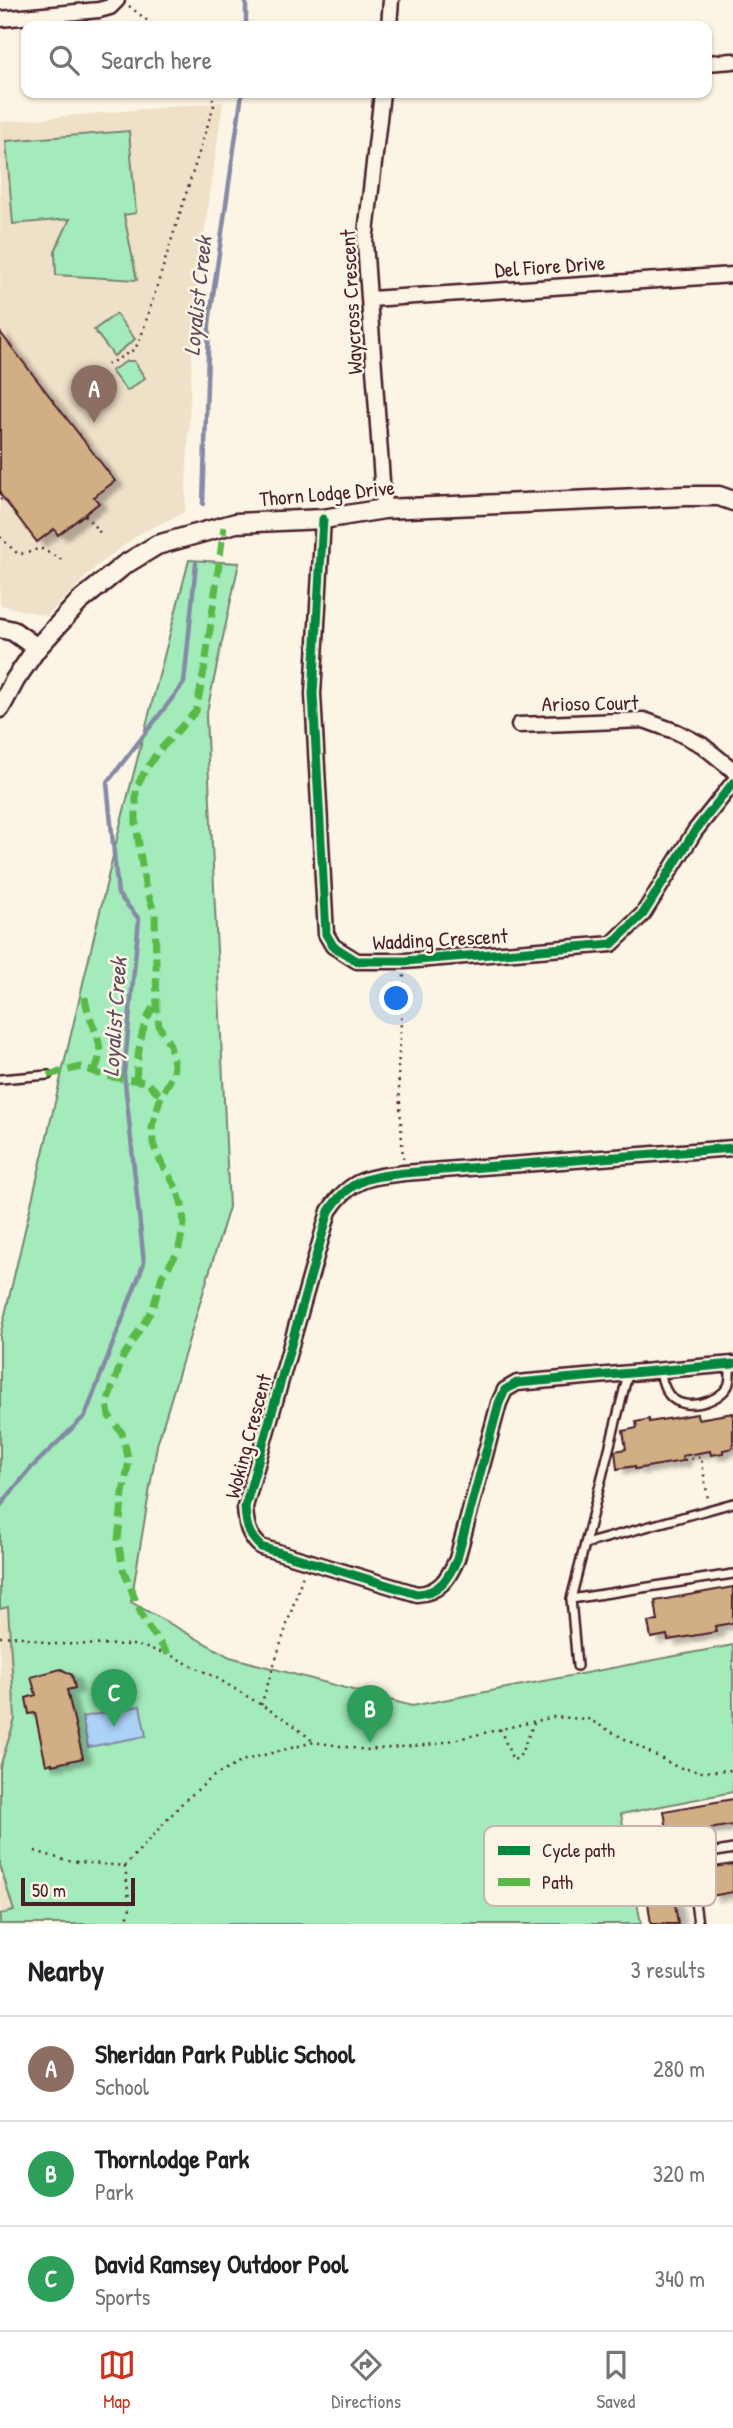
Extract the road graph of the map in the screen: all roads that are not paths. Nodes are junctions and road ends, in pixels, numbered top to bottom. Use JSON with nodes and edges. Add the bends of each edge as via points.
{"nodes":[{"id":1,"x":119,"y":0,"type":"edge"},
{"id":2,"x":391,"y":0,"type":"edge"},
{"id":3,"x":0,"y":19,"type":"edge"},
{"id":4,"x":389,"y":21,"type":"edge"},
{"id":5,"x":733,"y":61,"type":"edge"},
{"id":6,"x":712,"y":63,"type":"edge"},
{"id":7,"x":381,"y":98,"type":"edge"},
{"id":8,"x":733,"y":275,"type":"edge"},
{"id":9,"x":370,"y":299,"type":"junction"},
{"id":10,"x":733,"y":501,"type":"edge"},
{"id":11,"x":384,"y":509,"type":"junction"},
{"id":12,"x":323,"y":519,"type":"junction"},
{"id":13,"x":0,"y":628,"type":"edge"},
{"id":14,"x":37,"y":648,"type":"junction"},
{"id":15,"x":0,"y":708,"type":"edge"},
{"id":16,"x":519,"y":726,"type":"dead end"},
{"id":17,"x":733,"y":770,"type":"edge"},
{"id":18,"x":733,"y":783,"type":"edge"},
{"id":19,"x":48,"y":1075,"type":"dead end"},
{"id":20,"x":0,"y":1079,"type":"edge"},
{"id":21,"x":733,"y":1148,"type":"edge"},
{"id":22,"x":731,"y":1364,"type":"edge"},
{"id":23,"x":659,"y":1371,"type":"junction"},
{"id":24,"x":628,"y":1374,"type":"junction"},
{"id":25,"x":733,"y":1503,"type":"edge"},
{"id":26,"x":585,"y":1544,"type":"junction"},
{"id":27,"x":733,"y":1574,"type":"edge"},
{"id":28,"x":571,"y":1598,"type":"junction"},
{"id":29,"x":577,"y":1666,"type":"dead end"},
{"id":30,"x":696,"y":1906,"type":"edge"},
{"id":31,"x":698,"y":1924,"type":"edge"}],
"edges":[{"from":1,"to":3,"type":"street","via":[[99,10]]},
{"from":2,"to":4,"type":"street"},
{"from":5,"to":6,"type":"street"},
{"from":7,"to":9,"type":"street","name":"Waycross Crescent","via":[[365,242]]},
{"from":8,"to":9,"type":"street","name":"Del Fiore Drive"},
{"from":9,"to":11,"type":"street","name":"Waycross Crescent"},
{"from":10,"to":11,"type":"street","name":"Thorn Lodge Drive","via":[[719,496],[685,496]]},
{"from":11,"to":12,"type":"street","name":"Thorn Lodge Drive"},
{"from":12,"to":14,"type":"street","name":"Thorn Lodge Drive","via":[[236,523],[157,545],[96,586]]},
{"from":12,"to":18,"type":"street","name":"Wadding Crescent","via":[[313,694],[326,934],[333,946],[357,961],[405,961],[612,944],[643,914],[695,831]]},
{"from":13,"to":14,"type":"street","via":[[13,631]]},
{"from":14,"to":15,"type":"street","name":"Thorn Lodge Drive"},
{"from":16,"to":17,"type":"street","name":"Arioso Court","via":[[644,720],[702,745]]},
{"from":19,"to":20,"type":"lane"},
{"from":21,"to":24,"type":"street","name":"Woking Crescent","via":[[370,1176],[354,1184],[329,1211],[245,1507],[251,1538],[261,1547],[417,1594],[429,1593],[448,1579],[457,1559],[505,1390],[517,1382]]},
{"from":22,"to":23,"type":"street","name":"Woking Crescent"},
{"from":22,"to":23,"type":"lane","via":[[724,1391],[709,1401],[689,1405],[669,1396]]},
{"from":23,"to":24,"type":"street","name":"Woking Crescent"},
{"from":24,"to":26,"type":"lane"},
{"from":25,"to":26,"type":"lane"},
{"from":26,"to":28,"type":"lane"},
{"from":27,"to":28,"type":"lane"},
{"from":28,"to":29,"type":"lane"},
{"from":30,"to":31,"type":"lane"}]}
